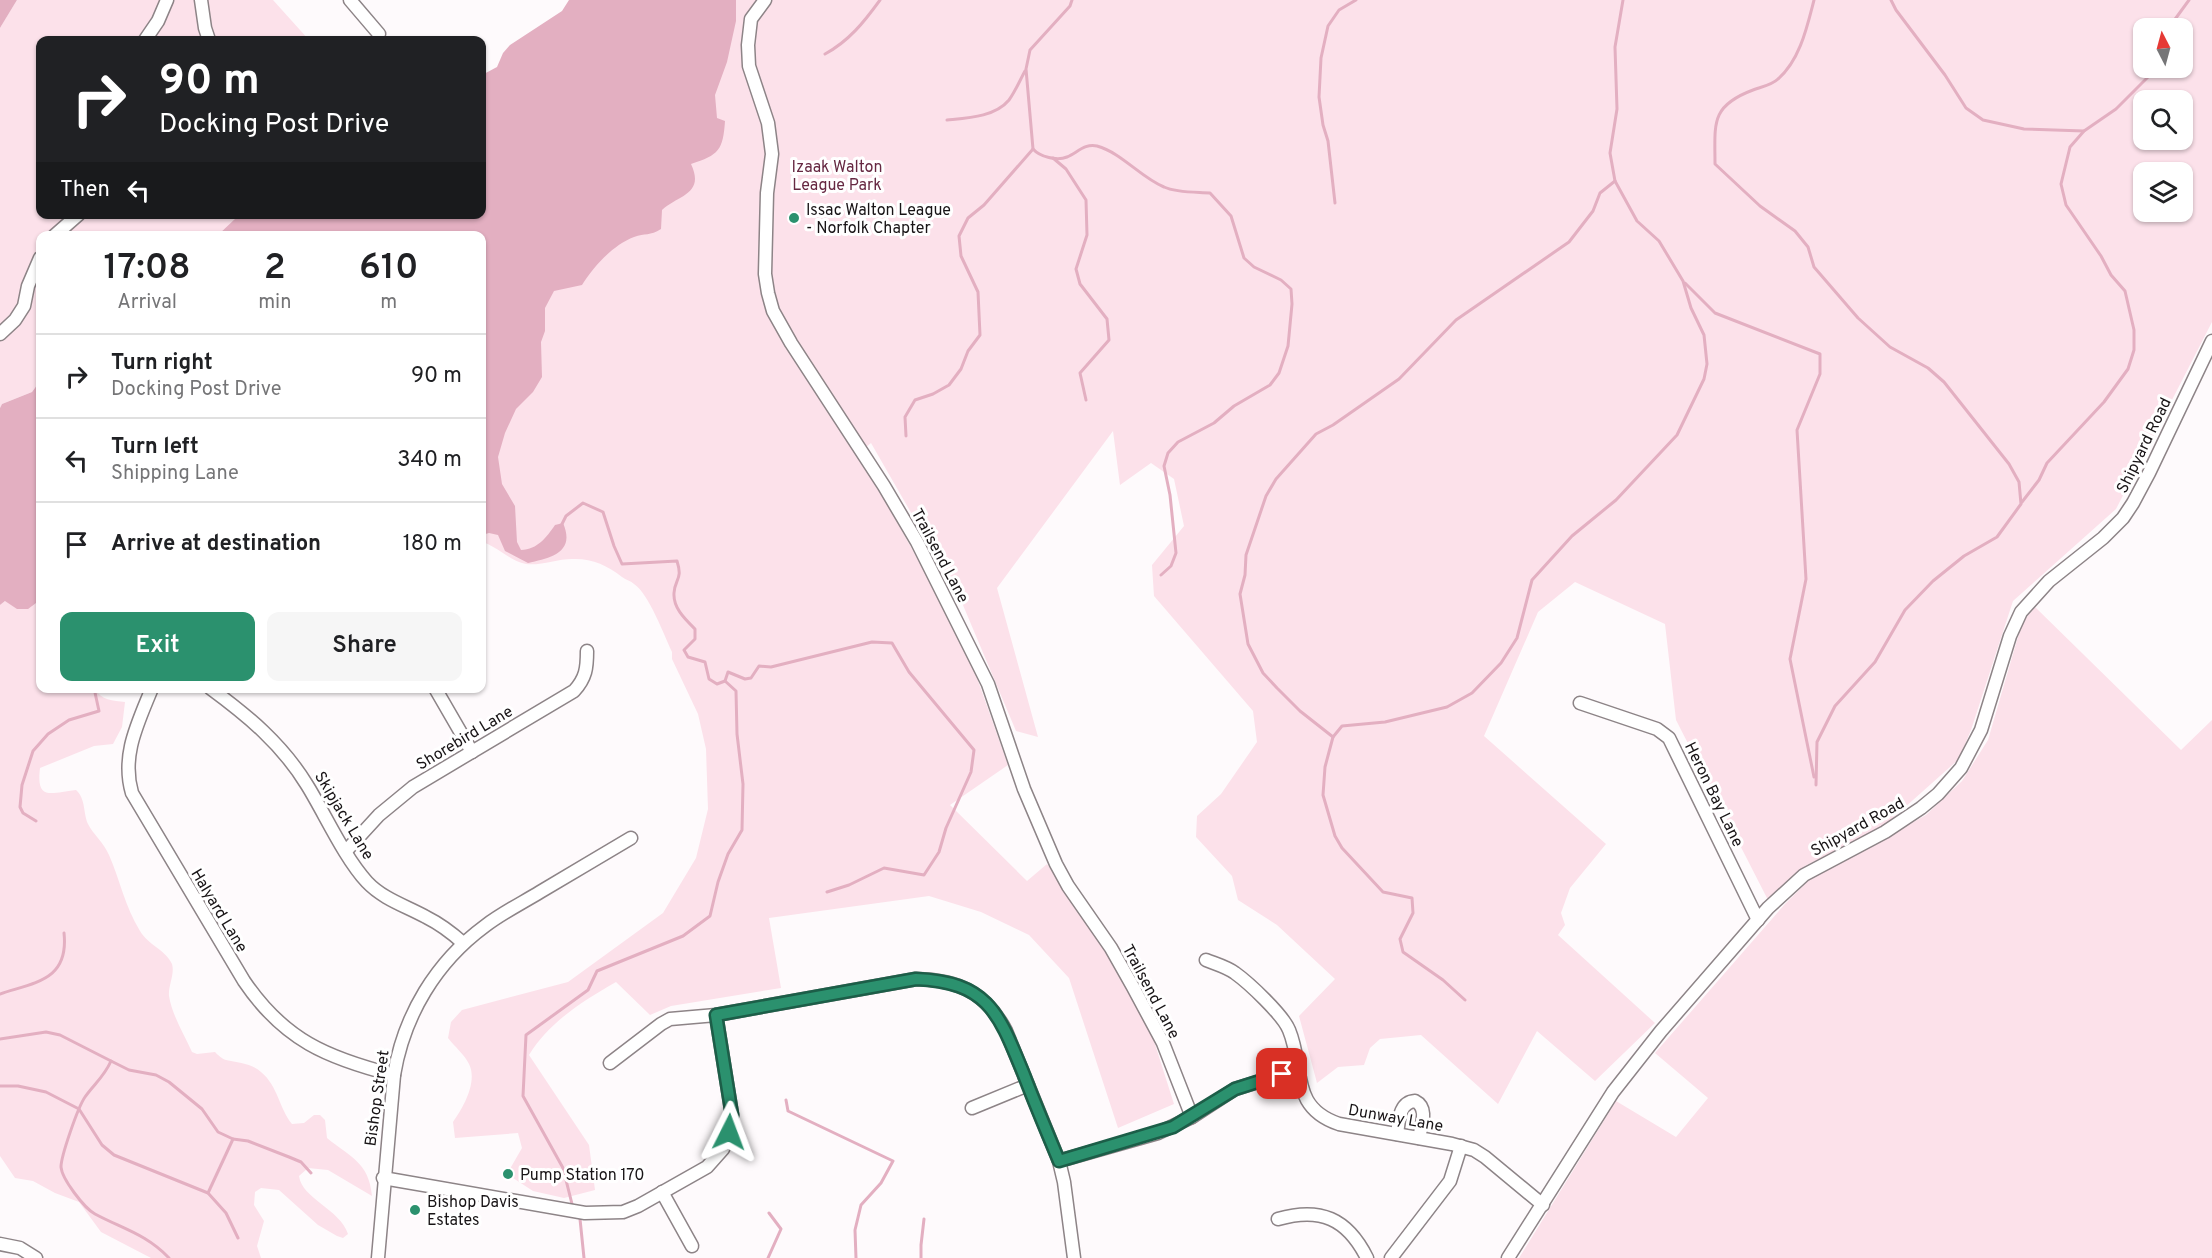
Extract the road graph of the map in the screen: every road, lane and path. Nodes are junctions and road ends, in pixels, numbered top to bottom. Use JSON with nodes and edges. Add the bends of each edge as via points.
{"nodes":[{"id":1,"x":167,"y":0,"type":"edge"},
{"id":2,"x":201,"y":0,"type":"edge"},
{"id":3,"x":350,"y":0,"type":"edge"},
{"id":4,"x":765,"y":0,"type":"edge"},
{"id":5,"x":379,"y":33,"type":"dead end"},
{"id":6,"x":148,"y":36,"type":"edge"},
{"id":7,"x":208,"y":36,"type":"edge"},
{"id":8,"x":73,"y":219,"type":"edge"},
{"id":9,"x":60,"y":231,"type":"edge"},
{"id":10,"x":36,"y":267,"type":"edge"},
{"id":11,"x":0,"y":334,"type":"edge"},
{"id":12,"x":2212,"y":340,"type":"edge"},
{"id":13,"x":587,"y":651,"type":"dead end"},
{"id":14,"x":150,"y":693,"type":"edge"},
{"id":15,"x":217,"y":693,"type":"edge"},
{"id":16,"x":438,"y":693,"type":"edge"},
{"id":17,"x":1580,"y":703,"type":"dead end"},
{"id":18,"x":472,"y":752,"type":"junction"},
{"id":19,"x":631,"y":838,"type":"dead end"},
{"id":20,"x":346,"y":851,"type":"junction"},
{"id":21,"x":1758,"y":920,"type":"junction"},
{"id":22,"x":463,"y":944,"type":"junction"},
{"id":23,"x":1206,"y":960,"type":"dead end"},
{"id":24,"x":716,"y":1015,"type":"junction"},
{"id":25,"x":610,"y":1063,"type":"dead end"},
{"id":26,"x":1297,"y":1070,"type":"junction"},
{"id":27,"x":394,"y":1075,"type":"junction"},
{"id":28,"x":1028,"y":1085,"type":"junction"},
{"id":29,"x":972,"y":1108,"type":"dead end"},
{"id":30,"x":1192,"y":1117,"type":"junction"},
{"id":31,"x":1397,"y":1134,"type":"junction"},
{"id":32,"x":1419,"y":1138,"type":"junction"},
{"id":33,"x":1461,"y":1146,"type":"junction"},
{"id":34,"x":1059,"y":1161,"type":"junction"},
{"id":35,"x":383,"y":1178,"type":"junction"},
{"id":36,"x":662,"y":1192,"type":"junction"},
{"id":37,"x":1543,"y":1205,"type":"junction"},
{"id":38,"x":1278,"y":1219,"type":"dead end"},
{"id":39,"x":0,"y":1244,"type":"edge"},
{"id":40,"x":692,"y":1246,"type":"dead end"},
{"id":41,"x":36,"y":1258,"type":"edge"},
{"id":42,"x":378,"y":1258,"type":"edge"},
{"id":43,"x":1074,"y":1258,"type":"edge"},
{"id":44,"x":1367,"y":1258,"type":"edge"},
{"id":45,"x":1391,"y":1258,"type":"edge"},
{"id":46,"x":1508,"y":1258,"type":"edge"}],
"edges":[{"from":1,"to":6,"type":"street"},
{"from":2,"to":7,"type":"street"},
{"from":3,"to":5,"type":"street"},
{"from":4,"to":30,"type":"street","name":"Trailsend Lane","via":[[751,19],[748,45],[749,66],[768,123],[772,154],[765,274],[773,310],[917,542],[988,684],[1010,751],[1056,864],[1133,987],[1163,1044]]},
{"from":8,"to":9,"type":"street"},
{"from":10,"to":11,"type":"street","via":[[24,306]]},
{"from":12,"to":21,"type":"street","name":"Shipyard Road","via":[[2149,473],[2123,518],[2049,581],[2020,612],[1981,730],[1961,768],[1938,794],[1902,822],[1804,875]]},
{"from":13,"to":18,"type":"street","name":"Shorebird Lane","via":[[586,672],[574,691]]},
{"from":14,"to":27,"type":"street","name":"Halyard Lane","via":[[128,754],[132,793],[244,981],[277,1021],[309,1045],[336,1059]]},
{"from":15,"to":20,"type":"street","name":"Skipjack Lane","via":[[251,719],[283,751]]},
{"from":16,"to":18,"type":"street"},
{"from":17,"to":21,"type":"street","name":"Heron Bay Lane","via":[[1666,734]]},
{"from":18,"to":20,"type":"street","name":"Shorebird Lane","via":[[402,795]]},
{"from":19,"to":22,"type":"street","name":"Bishop Street","via":[[502,915]]},
{"from":20,"to":22,"type":"street","name":"Skipjack Lane","via":[[363,878],[380,893],[438,923]]},
{"from":21,"to":37,"type":"street","name":"Shipyard Road","via":[[1638,1059],[1598,1114]]},
{"from":22,"to":27,"type":"street","name":"Bishop Street","via":[[416,1006],[399,1047]]},
{"from":23,"to":26,"type":"street","name":"Dunway Lane","via":[[1234,972],[1284,1021]]},
{"from":24,"to":25,"type":"street","via":[[670,1019]]},
{"from":24,"to":28,"type":"street","via":[[916,979],[941,980],[974,993],[1000,1018]]},
{"from":24,"to":36,"type":"street","via":[[732,1115],[729,1132],[723,1149],[707,1167]]},
{"from":26,"to":30,"type":"street","via":[[1235,1089]]},
{"from":26,"to":31,"type":"street","name":"Dunway Lane","via":[[1308,1102],[1328,1120]]},
{"from":27,"to":35,"type":"street","name":"Bishop Street"},
{"from":28,"to":29,"type":"street"},
{"from":28,"to":34,"type":"street"},
{"from":30,"to":34,"type":"street","via":[[1158,1133]]},
{"from":31,"to":32,"type":"street","name":"Dunway Lane"},
{"from":31,"to":32,"type":"street","via":[[1403,1107],[1415,1101],[1423,1111]]},
{"from":32,"to":33,"type":"street","name":"Dunway Lane"},
{"from":33,"to":37,"type":"street","name":"Dunway Lane","via":[[1485,1157]]},
{"from":33,"to":45,"type":"street","via":[[1450,1181]]},
{"from":34,"to":43,"type":"street"},
{"from":35,"to":36,"type":"street","via":[[585,1213],[623,1212]]},
{"from":35,"to":42,"type":"street","name":"Bishop Street"},
{"from":36,"to":40,"type":"street"},
{"from":37,"to":46,"type":"street","name":"Shipyard Road"},
{"from":38,"to":44,"type":"street","via":[[1305,1213],[1329,1218],[1352,1234]]},
{"from":39,"to":41,"type":"street","via":[[20,1248]]}]}
